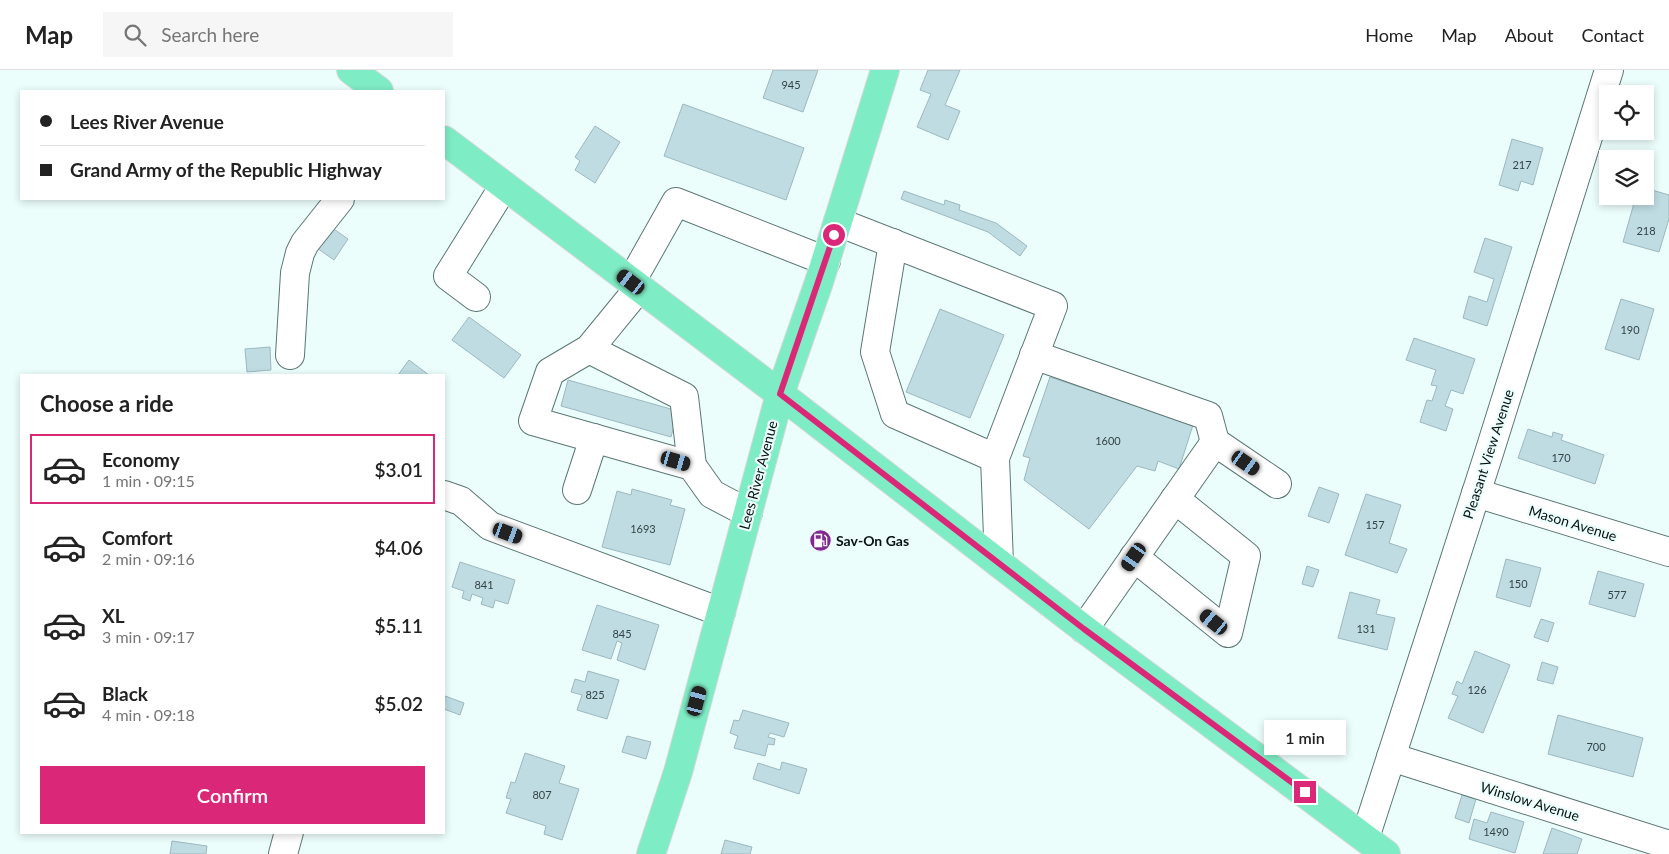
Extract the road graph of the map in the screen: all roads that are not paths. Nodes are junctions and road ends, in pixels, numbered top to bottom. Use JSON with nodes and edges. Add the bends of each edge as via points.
{"nodes":[{"id":1,"x":351,"y":70,"type":"edge"},
{"id":2,"x":885,"y":70,"type":"edge"},
{"id":3,"x":1609,"y":70,"type":"edge"},
{"id":4,"x":378,"y":90,"type":"edge"},
{"id":5,"x":445,"y":141,"type":"edge"},
{"id":6,"x":504,"y":186,"type":"junction"},
{"id":7,"x":339,"y":200,"type":"edge"},
{"id":8,"x":838,"y":222,"type":"junction"},
{"id":9,"x":893,"y":243,"type":"junction"},
{"id":10,"x":826,"y":261,"type":"junction"},
{"id":11,"x":635,"y":285,"type":"junction"},
{"id":12,"x":476,"y":297,"type":"dead end"},
{"id":13,"x":589,"y":349,"type":"junction"},
{"id":14,"x":290,"y":355,"type":"dead end"},
{"id":15,"x":1034,"y":355,"type":"junction"},
{"id":16,"x":780,"y":394,"type":"junction"},
{"id":17,"x":594,"y":438,"type":"junction"},
{"id":18,"x":1215,"y":442,"type":"junction"},
{"id":19,"x":996,"y":458,"type":"junction"},
{"id":20,"x":692,"y":466,"type":"junction"},
{"id":21,"x":1277,"y":484,"type":"dead end"},
{"id":22,"x":577,"y":490,"type":"dead end"},
{"id":23,"x":1476,"y":493,"type":"junction"},
{"id":24,"x":445,"y":495,"type":"edge"},
{"id":25,"x":1175,"y":499,"type":"junction"},
{"id":26,"x":748,"y":514,"type":"junction"},
{"id":27,"x":1669,"y":552,"type":"edge"},
{"id":28,"x":1134,"y":557,"type":"junction"},
{"id":29,"x":999,"y":563,"type":"junction"},
{"id":30,"x":721,"y":612,"type":"junction"},
{"id":31,"x":1084,"y":629,"type":"junction"},
{"id":32,"x":1390,"y":757,"type":"junction"},
{"id":33,"x":289,"y":834,"type":"edge"},
{"id":34,"x":1365,"y":838,"type":"junction"},
{"id":35,"x":1669,"y":845,"type":"edge"},
{"id":36,"x":283,"y":854,"type":"edge"},
{"id":37,"x":651,"y":854,"type":"edge"},
{"id":38,"x":1386,"y":854,"type":"edge"}],
"edges":[{"from":1,"to":4,"type":"main road"},
{"from":2,"to":8,"type":"main road","name":"Lees River Avenue"},
{"from":3,"to":23,"type":"street","name":"Pleasant View Avenue"},
{"from":5,"to":6,"type":"main road"},
{"from":6,"to":11,"type":"main road"},
{"from":6,"to":12,"type":"street","via":[[448,276]]},
{"from":7,"to":14,"type":"street","via":[[300,253],[295,273]]},
{"from":8,"to":9,"type":"street"},
{"from":8,"to":10,"type":"main road","name":"Lees River Avenue"},
{"from":9,"to":15,"type":"street","via":[[1053,306]]},
{"from":9,"to":19,"type":"street","via":[[875,352],[895,414]]},
{"from":10,"to":11,"type":"street","via":[[676,202]]},
{"from":10,"to":16,"type":"main road","name":"Lees River Avenue"},
{"from":11,"to":13,"type":"street"},
{"from":11,"to":16,"type":"main road"},
{"from":13,"to":17,"type":"street","via":[[550,372],[533,421]]},
{"from":13,"to":20,"type":"street","via":[[684,397]]},
{"from":15,"to":18,"type":"street","via":[[1208,416]]},
{"from":15,"to":19,"type":"street"},
{"from":16,"to":26,"type":"main road","name":"Lees River Avenue"},
{"from":16,"to":29,"type":"main road"},
{"from":17,"to":20,"type":"street"},
{"from":17,"to":22,"type":"street"},
{"from":18,"to":21,"type":"street"},
{"from":18,"to":25,"type":"street"},
{"from":19,"to":29,"type":"street"},
{"from":20,"to":26,"type":"street","via":[[712,494]]},
{"from":23,"to":27,"type":"street","name":"Mason Avenue"},
{"from":23,"to":32,"type":"street","name":"Pleasant View Avenue"},
{"from":24,"to":30,"type":"street","via":[[461,501],[490,526]]},
{"from":25,"to":28,"type":"street"},
{"from":25,"to":28,"type":"street","via":[[1246,556],[1228,633]]},
{"from":26,"to":30,"type":"main road","name":"Lees River Avenue"},
{"from":28,"to":31,"type":"street"},
{"from":29,"to":31,"type":"main road"},
{"from":30,"to":37,"type":"main road","name":"Lees River Avenue","via":[[678,772]]},
{"from":31,"to":34,"type":"main road"},
{"from":32,"to":34,"type":"street","name":"Pleasant View Avenue"},
{"from":32,"to":35,"type":"street","name":"Winslow Avenue"},
{"from":33,"to":36,"type":"street"},
{"from":34,"to":38,"type":"main road"}]}
